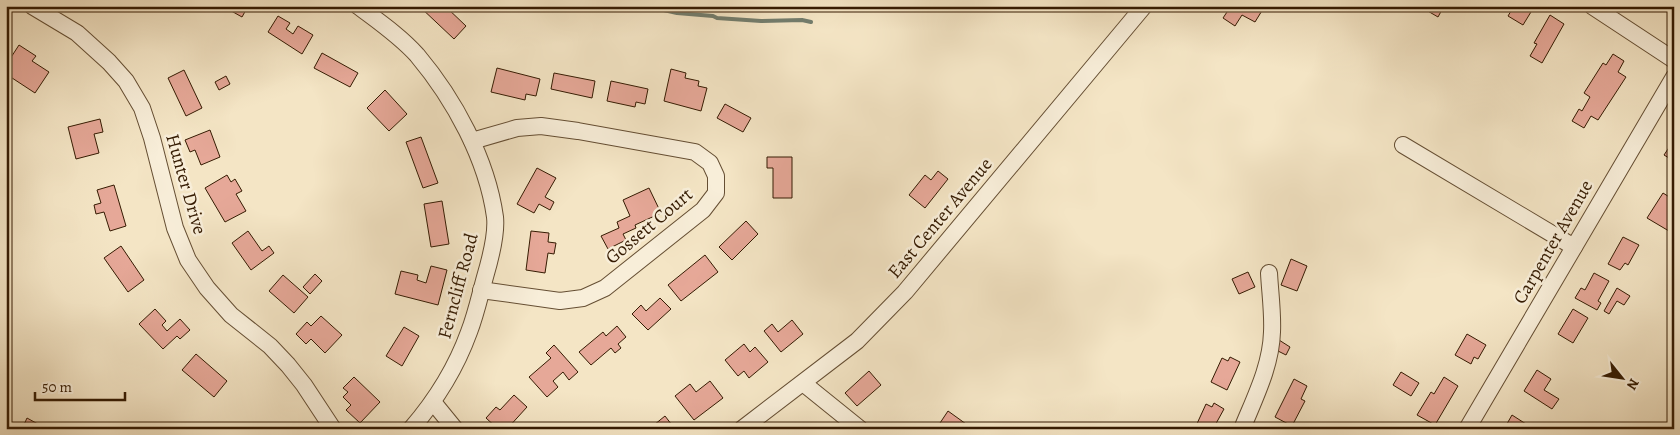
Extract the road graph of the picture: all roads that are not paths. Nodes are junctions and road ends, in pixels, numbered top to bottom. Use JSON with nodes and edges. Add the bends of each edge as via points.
{"nodes":[{"id":1,"x":32,"y":6,"type":"edge"},
{"id":2,"x":358,"y":6,"type":"edge"},
{"id":3,"x":1144,"y":6,"type":"edge"},
{"id":4,"x":1592,"y":6,"type":"edge"},
{"id":5,"x":1674,"y":60,"type":"edge"},
{"id":6,"x":1674,"y":77,"type":"edge"},
{"id":7,"x":472,"y":141,"type":"junction"},
{"id":8,"x":1404,"y":146,"type":"dead end"},
{"id":9,"x":1574,"y":246,"type":"junction"},
{"id":10,"x":1269,"y":273,"type":"dead end"},
{"id":11,"x":481,"y":290,"type":"junction"},
{"id":12,"x":803,"y":383,"type":"junction"},
{"id":13,"x":433,"y":402,"type":"junction"},
{"id":14,"x":333,"y":429,"type":"edge"},
{"id":15,"x":411,"y":429,"type":"edge"},
{"id":16,"x":455,"y":429,"type":"edge"},
{"id":17,"x":742,"y":429,"type":"edge"},
{"id":18,"x":860,"y":429,"type":"edge"},
{"id":19,"x":1242,"y":429,"type":"edge"},
{"id":20,"x":1467,"y":429,"type":"edge"}],
"edges":[{"from":1,"to":14,"type":"street","name":"Hunter Drive","via":[[77,33],[126,80],[142,108],[175,228],[188,260],[207,288],[231,314],[288,365]]},
{"from":2,"to":7,"type":"street","name":"Ferncliff Road","via":[[415,54],[440,84]]},
{"from":3,"to":12,"type":"street","name":"East Center Avenue","via":[[905,292],[857,341]]},
{"from":4,"to":5,"type":"street"},
{"from":6,"to":9,"type":"street","name":"Carpenter Avenue"},
{"from":7,"to":11,"type":"street","name":"Ferncliff Road","via":[[486,176],[495,219],[492,254]]},
{"from":7,"to":11,"type":"street","name":"Gossett Court","via":[[517,128],[541,126],[578,131],[696,152],[710,163],[716,176],[716,193],[703,210],[605,288],[583,298],[560,301]]},
{"from":8,"to":9,"type":"street"},
{"from":9,"to":20,"type":"street","name":"Carpenter Avenue"},
{"from":10,"to":19,"type":"street","via":[[1270,354]]},
{"from":11,"to":13,"type":"street","name":"Ferncliff Road","via":[[470,331],[452,373]]},
{"from":12,"to":17,"type":"street","name":"East Center Avenue"},
{"from":12,"to":18,"type":"street"},
{"from":13,"to":15,"type":"street","name":"Ferncliff Road"},
{"from":13,"to":16,"type":"street"}]}
